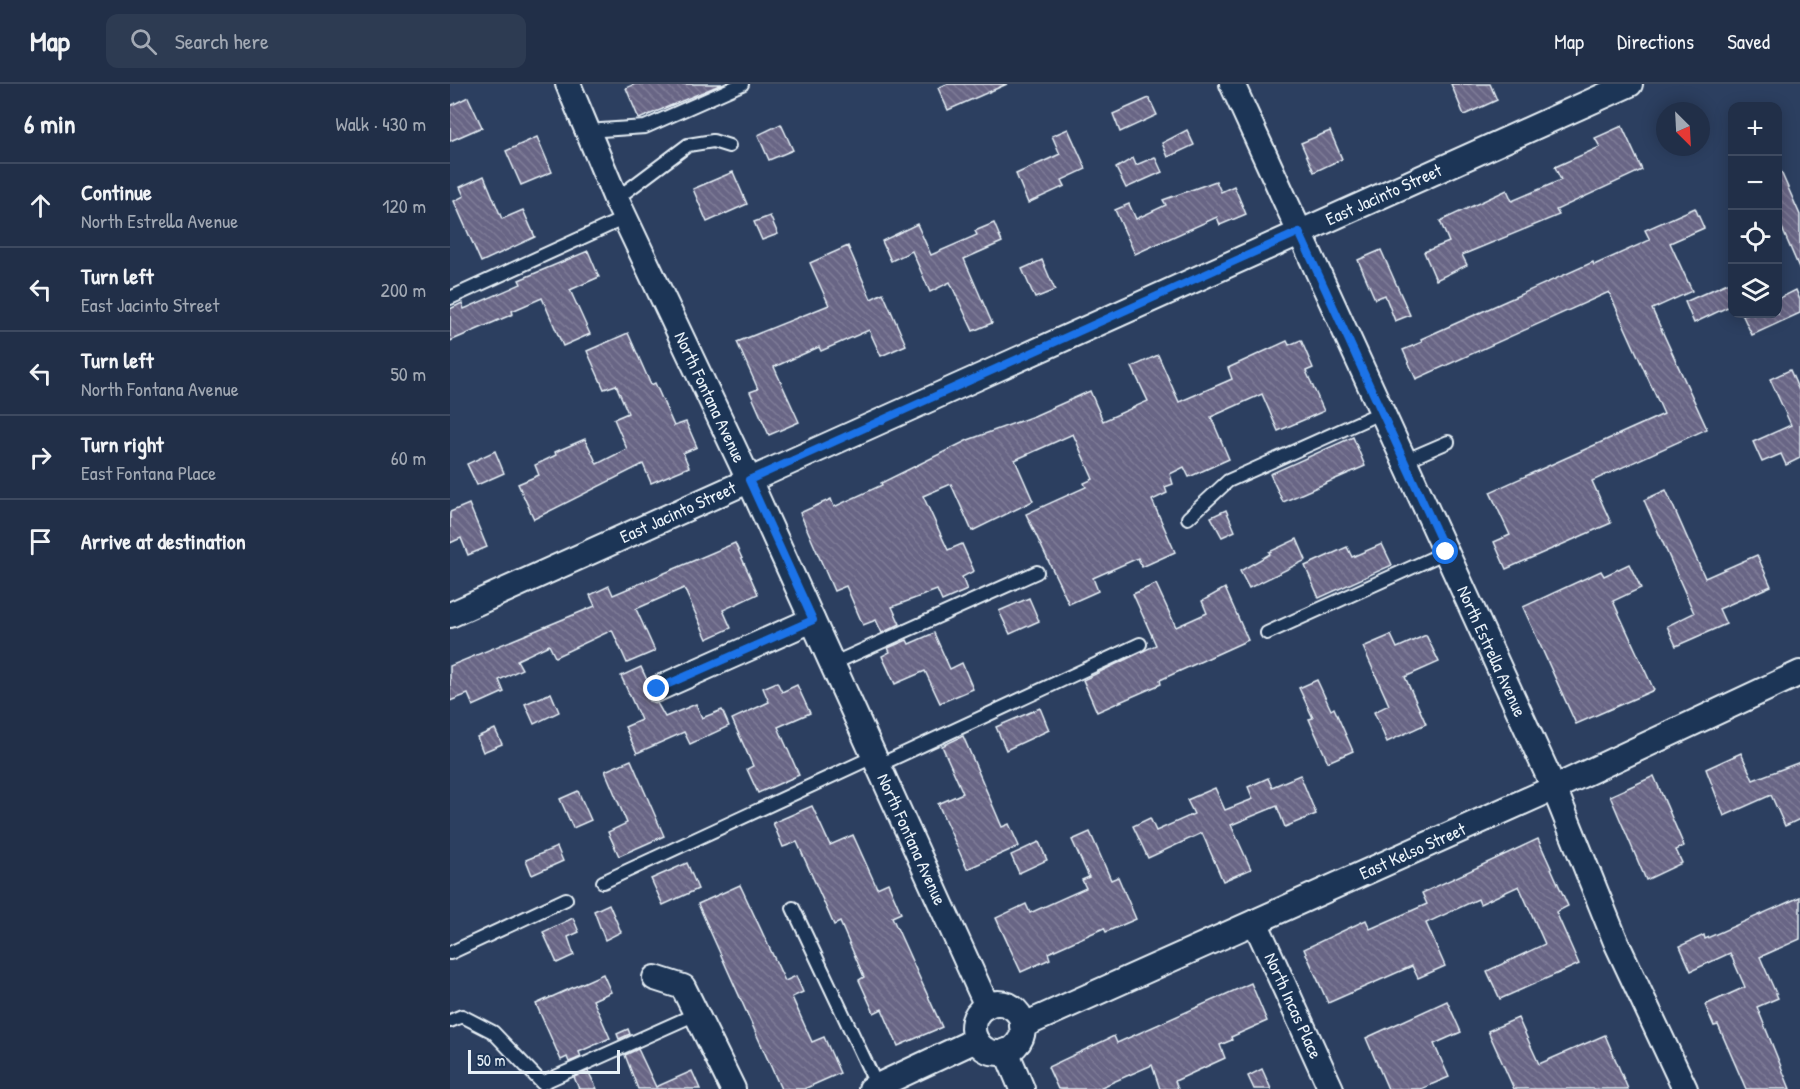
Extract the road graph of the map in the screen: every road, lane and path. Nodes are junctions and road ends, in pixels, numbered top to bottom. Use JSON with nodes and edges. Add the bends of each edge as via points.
{"nodes":[{"id":1,"x":567,"y":84,"type":"edge"},
{"id":2,"x":742,"y":84,"type":"edge"},
{"id":3,"x":1232,"y":84,"type":"edge"},
{"id":4,"x":1630,"y":84,"type":"edge"},
{"id":5,"x":590,"y":134,"type":"junction"},
{"id":6,"x":729,"y":146,"type":"dead end"},
{"id":7,"x":621,"y":209,"type":"junction"},
{"id":8,"x":1299,"y":232,"type":"junction"},
{"id":9,"x":450,"y":298,"type":"edge"},
{"id":10,"x":1382,"y":412,"type":"junction"},
{"id":11,"x":1448,"y":441,"type":"dead end"},
{"id":12,"x":1404,"y":460,"type":"junction"},
{"id":13,"x":749,"y":480,"type":"junction"},
{"id":14,"x":1188,"y":518,"type":"dead end"},
{"id":15,"x":1446,"y":552,"type":"junction"},
{"id":16,"x":1037,"y":572,"type":"dead end"},
{"id":17,"x":450,"y":615,"type":"edge"},
{"id":18,"x":813,"y":620,"type":"junction"},
{"id":19,"x":1267,"y":633,"type":"dead end"},
{"id":20,"x":1140,"y":644,"type":"dead end"},
{"id":21,"x":832,"y":664,"type":"junction"},
{"id":22,"x":1800,"y":674,"type":"edge"},
{"id":23,"x":657,"y":689,"type":"dead end"},
{"id":24,"x":875,"y":761,"type":"junction"},
{"id":25,"x":1554,"y":788,"type":"junction"},
{"id":26,"x":603,"y":882,"type":"dead end"},
{"id":27,"x":566,"y":899,"type":"dead end"},
{"id":28,"x":794,"y":908,"type":"dead end"},
{"id":29,"x":1255,"y":922,"type":"junction"},
{"id":30,"x":450,"y":953,"type":"edge"},
{"id":31,"x":655,"y":978,"type":"dead end"},
{"id":32,"x":987,"y":1006,"type":"junction"},
{"id":33,"x":696,"y":1014,"type":"junction"},
{"id":34,"x":450,"y":1021,"type":"edge"},
{"id":35,"x":1022,"y":1026,"type":"junction"},
{"id":36,"x":976,"y":1040,"type":"junction"},
{"id":37,"x":1006,"y":1051,"type":"junction"},
{"id":38,"x":874,"y":1088,"type":"edge"},
{"id":39,"x":733,"y":1089,"type":"edge"},
{"id":40,"x":1022,"y":1089,"type":"edge"},
{"id":41,"x":1331,"y":1089,"type":"edge"},
{"id":42,"x":1685,"y":1089,"type":"edge"}],
"edges":[{"from":1,"to":5,"type":"street","name":"North Fontana Avenue"},
{"from":2,"to":5,"type":"lane","via":[[645,127]]},
{"from":3,"to":8,"type":"street","name":"North Estrella Avenue"},
{"from":4,"to":8,"type":"street","name":"East Jacinto Street"},
{"from":5,"to":7,"type":"street","name":"North Fontana Avenue"},
{"from":6,"to":7,"type":"lane","via":[[713,141],[688,145]]},
{"from":7,"to":9,"type":"lane"},
{"from":7,"to":13,"type":"street","name":"North Fontana Avenue"},
{"from":8,"to":10,"type":"street","name":"North Estrella Avenue"},
{"from":8,"to":13,"type":"street","name":"East Jacinto Street"},
{"from":10,"to":12,"type":"street","name":"North Estrella Avenue"},
{"from":10,"to":14,"type":"lane","via":[[1228,482]]},
{"from":11,"to":12,"type":"lane"},
{"from":12,"to":15,"type":"street","name":"North Estrella Avenue"},
{"from":13,"to":17,"type":"street","name":"East Jacinto Street"},
{"from":13,"to":18,"type":"street","name":"North Fontana Avenue"},
{"from":15,"to":19,"type":"lane"},
{"from":15,"to":25,"type":"street","name":"North Estrella Avenue"},
{"from":16,"to":21,"type":"lane"},
{"from":18,"to":21,"type":"street","name":"North Fontana Avenue"},
{"from":18,"to":23,"type":"street"},
{"from":20,"to":24,"type":"lane"},
{"from":21,"to":24,"type":"street","name":"North Fontana Avenue"},
{"from":22,"to":25,"type":"street","name":"East Kelso Street"},
{"from":24,"to":26,"type":"lane"},
{"from":24,"to":32,"type":"street","name":"North Fontana Avenue"},
{"from":25,"to":29,"type":"street","name":"East Kelso Street"},
{"from":25,"to":42,"type":"street","name":"North Estrella Avenue","via":[[1616,942]]},
{"from":27,"to":30,"type":"lane"},
{"from":28,"to":38,"type":"lane"},
{"from":29,"to":35,"type":"street","name":"East Kelso Street"},
{"from":29,"to":41,"type":"street","name":"North Incas Place"},
{"from":31,"to":33,"type":"street","via":[[683,987]]},
{"from":32,"to":35,"type":"street","via":[[1009,1005]]},
{"from":32,"to":36,"type":"street","via":[[974,1020]]},
{"from":33,"to":34,"type":"lane","via":[[542,1083],[493,1032],[462,1016]]},
{"from":33,"to":39,"type":"street"},
{"from":35,"to":37,"type":"street","via":[[1018,1041]]},
{"from":36,"to":37,"type":"street","via":[[991,1052]]},
{"from":36,"to":38,"type":"street"},
{"from":37,"to":40,"type":"street"}]}
